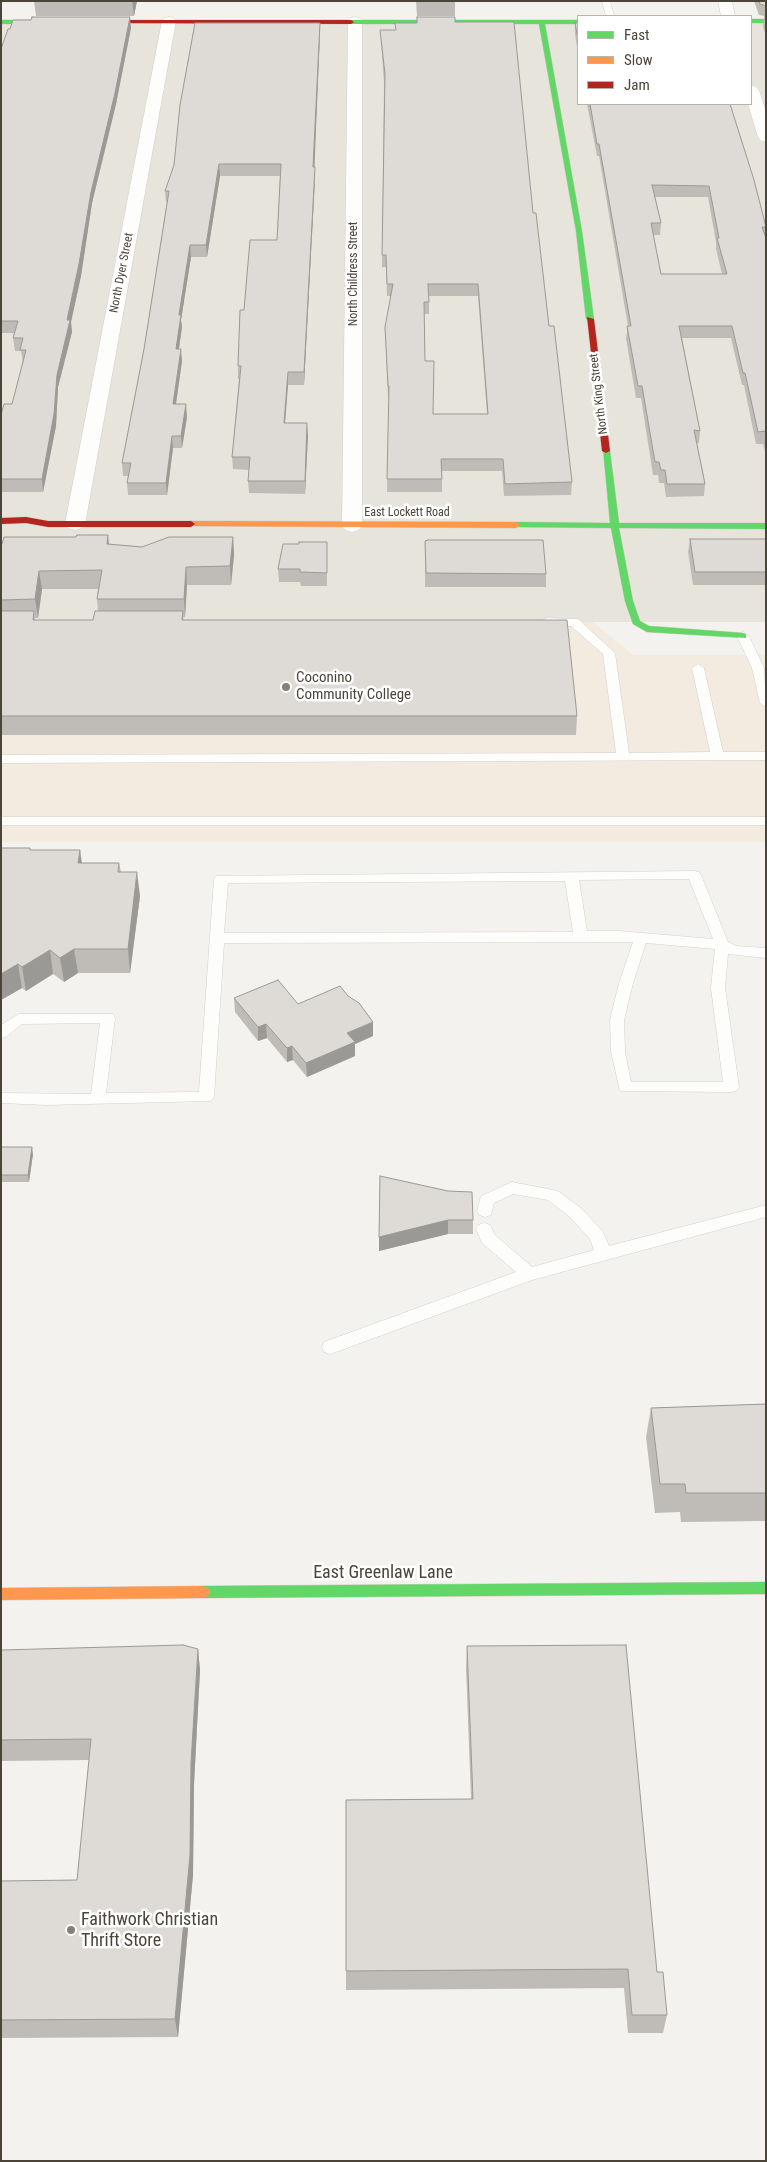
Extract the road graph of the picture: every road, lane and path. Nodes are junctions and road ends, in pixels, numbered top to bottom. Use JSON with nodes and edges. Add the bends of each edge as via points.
{"nodes":[{"id":1,"x":606,"y":1,"type":"edge"},
{"id":2,"x":725,"y":1,"type":"edge"},
{"id":3,"x":610,"y":15,"type":"edge"},
{"id":4,"x":728,"y":15,"type":"edge"},
{"id":5,"x":355,"y":21,"type":"junction"},
{"id":6,"x":752,"y":21,"type":"edge"},
{"id":7,"x":766,"y":21,"type":"edge"},
{"id":8,"x":1,"y":22,"type":"edge"},
{"id":9,"x":60,"y":22,"type":"edge"},
{"id":10,"x":80,"y":22,"type":"edge"},
{"id":11,"x":169,"y":22,"type":"junction"},
{"id":12,"x":542,"y":22,"type":"junction"},
{"id":13,"x":577,"y":22,"type":"edge"},
{"id":14,"x":752,"y":93,"type":"edge"},
{"id":15,"x":766,"y":137,"type":"edge"},
{"id":16,"x":1,"y":521,"type":"edge"},
{"id":17,"x":48,"y":524,"type":"junction"},
{"id":18,"x":75,"y":524,"type":"junction"},
{"id":19,"x":352,"y":526,"type":"junction"},
{"id":20,"x":766,"y":526,"type":"edge"},
{"id":21,"x":615,"y":527,"type":"junction"},
{"id":22,"x":28,"y":532,"type":"dead end"},
{"id":23,"x":535,"y":622,"type":"edge"},
{"id":24,"x":743,"y":636,"type":"joint"},
{"id":25,"x":698,"y":668,"type":"dead end"},
{"id":26,"x":766,"y":704,"type":"edge"},
{"id":27,"x":717,"y":756,"type":"junction"},
{"id":28,"x":766,"y":756,"type":"edge"},
{"id":29,"x":623,"y":757,"type":"junction"},
{"id":30,"x":1,"y":759,"type":"edge"},
{"id":31,"x":1,"y":821,"type":"edge"},
{"id":32,"x":766,"y":821,"type":"edge"},
{"id":33,"x":571,"y":876,"type":"junction"},
{"id":34,"x":580,"y":935,"type":"junction"},
{"id":35,"x":217,"y":938,"type":"junction"},
{"id":36,"x":641,"y":938,"type":"junction"},
{"id":37,"x":722,"y":945,"type":"junction"},
{"id":38,"x":766,"y":953,"type":"edge"},
{"id":39,"x":1,"y":1033,"type":"edge"},
{"id":40,"x":1,"y":1098,"type":"edge"},
{"id":41,"x":98,"y":1099,"type":"junction"},
{"id":42,"x":485,"y":1211,"type":"dead end"},
{"id":43,"x":766,"y":1211,"type":"edge"},
{"id":44,"x":484,"y":1229,"type":"dead end"},
{"id":45,"x":604,"y":1254,"type":"junction"},
{"id":46,"x":529,"y":1274,"type":"junction"},
{"id":47,"x":330,"y":1347,"type":"dead end"},
{"id":48,"x":766,"y":1588,"type":"edge"},
{"id":49,"x":1,"y":1594,"type":"edge"}],
"edges":[{"from":1,"to":3,"type":"lane"},
{"from":2,"to":4,"type":"street"},
{"from":5,"to":11,"type":"street"},
{"from":5,"to":12,"type":"street"},
{"from":5,"to":19,"type":"street","name":"North Childress Street"},
{"from":6,"to":7,"type":"street"},
{"from":8,"to":9,"type":"street"},
{"from":10,"to":11,"type":"street"},
{"from":11,"to":18,"type":"street","name":"North Dyer Street"},
{"from":12,"to":13,"type":"street"},
{"from":12,"to":21,"type":"street","name":"North King Street","via":[[580,231]]},
{"from":14,"to":15,"type":"street"},
{"from":16,"to":17,"type":"street","name":"East Lockett Road","via":[[26,520]]},
{"from":17,"to":18,"type":"street","name":"East Lockett Road"},
{"from":17,"to":22,"type":"street","name":"East Lockett Road"},
{"from":18,"to":19,"type":"street","name":"East Lockett Road"},
{"from":19,"to":21,"type":"street","name":"East Lockett Road"},
{"from":20,"to":21,"type":"street","name":"East Lockett Road"},
{"from":21,"to":24,"type":"street","name":"North King Street","via":[[636,622],[647,629]]},
{"from":23,"to":29,"type":"lane","via":[[574,622],[609,653]]},
{"from":24,"to":26,"type":"lane","name":"North King Street","via":[[758,668]]},
{"from":25,"to":27,"type":"lane"},
{"from":27,"to":28,"type":"lane"},
{"from":27,"to":29,"type":"lane"},
{"from":29,"to":30,"type":"lane"},
{"from":31,"to":32,"type":"lane"},
{"from":33,"to":34,"type":"lane"},
{"from":33,"to":35,"type":"lane","via":[[221,879]]},
{"from":33,"to":37,"type":"lane","via":[[694,875]]},
{"from":34,"to":35,"type":"lane"},
{"from":34,"to":36,"type":"lane"},
{"from":35,"to":41,"type":"lane","via":[[206,1097]]},
{"from":36,"to":37,"type":"lane"},
{"from":36,"to":37,"type":"lane","via":[[617,1020],[624,1087],[731,1086],[718,988]]},
{"from":37,"to":38,"type":"lane","via":[[734,951]]},
{"from":39,"to":41,"type":"lane","via":[[19,1019],[108,1018]]},
{"from":40,"to":41,"type":"lane"},
{"from":42,"to":45,"type":"lane","via":[[487,1200],[512,1188],[552,1195],[576,1213],[597,1236]]},
{"from":43,"to":45,"type":"lane"},
{"from":44,"to":46,"type":"lane","via":[[488,1239]]},
{"from":45,"to":46,"type":"lane"},
{"from":46,"to":47,"type":"lane"},
{"from":48,"to":49,"type":"street","name":"East Greenlaw Lane"}]}
